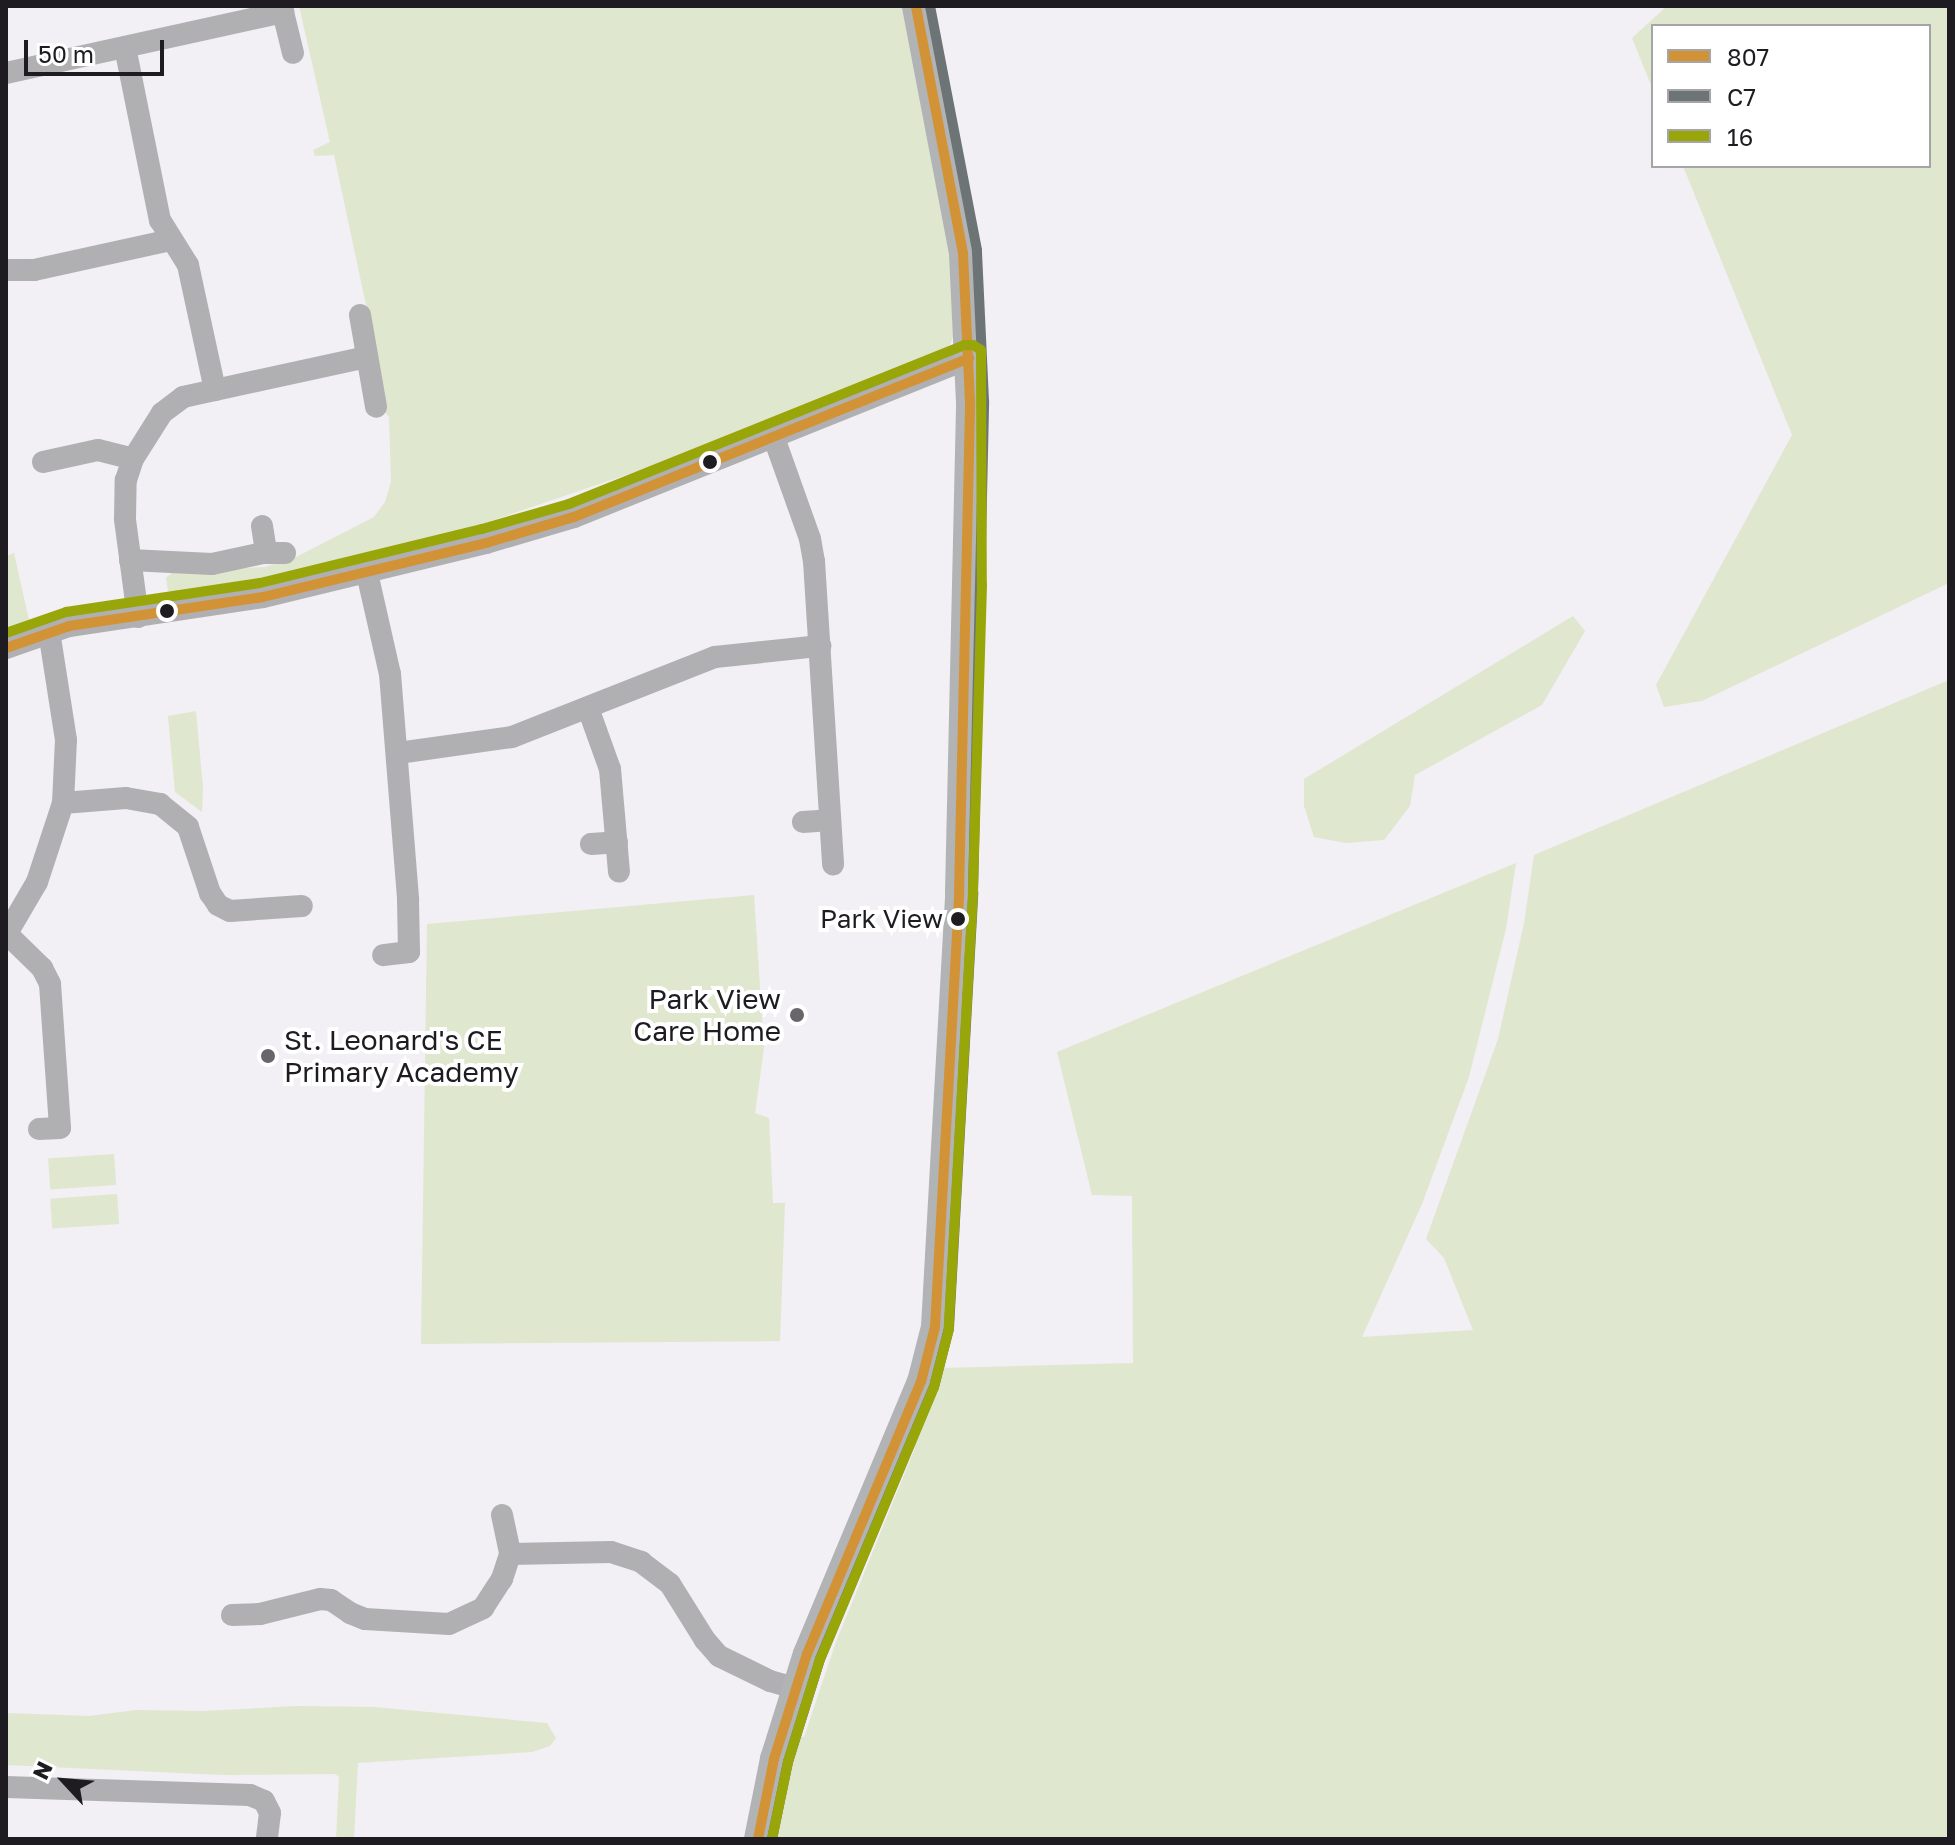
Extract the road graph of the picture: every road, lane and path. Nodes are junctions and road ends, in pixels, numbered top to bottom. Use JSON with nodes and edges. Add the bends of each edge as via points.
{"nodes":[{"id":1,"x":916,"y":6,"type":"edge"},
{"id":2,"x":283,"y":9,"type":"edge"},
{"id":3,"x":125,"y":47,"type":"junction"},
{"id":4,"x":293,"y":53,"type":"dead end"},
{"id":5,"x":6,"y":73,"type":"edge"},
{"id":6,"x":170,"y":240,"type":"junction"},
{"id":7,"x":6,"y":270,"type":"edge"},
{"id":8,"x":360,"y":315,"type":"dead end"},
{"id":9,"x":367,"y":357,"type":"junction"},
{"id":10,"x":969,"y":358,"type":"junction"},
{"id":11,"x":215,"y":390,"type":"junction"},
{"id":12,"x":376,"y":407,"type":"dead end"},
{"id":13,"x":773,"y":435,"type":"junction"},
{"id":14,"x":133,"y":459,"type":"junction"},
{"id":15,"x":43,"y":462,"type":"dead end"},
{"id":16,"x":262,"y":526,"type":"dead end"},
{"id":17,"x":130,"y":560,"type":"junction"},
{"id":18,"x":367,"y":573,"type":"junction"},
{"id":19,"x":138,"y":617,"type":"junction"},
{"id":20,"x":49,"y":632,"type":"junction"},
{"id":21,"x":820,"y":646,"type":"junction"},
{"id":22,"x":6,"y":648,"type":"edge"},
{"id":23,"x":588,"y":708,"type":"junction"},
{"id":24,"x":398,"y":753,"type":"junction"},
{"id":25,"x":63,"y":803,"type":"junction"},
{"id":26,"x":830,"y":820,"type":"junction"},
{"id":27,"x":803,"y":822,"type":"dead end"},
{"id":28,"x":617,"y":842,"type":"junction"},
{"id":29,"x":591,"y":844,"type":"dead end"},
{"id":30,"x":833,"y":864,"type":"dead end"},
{"id":31,"x":619,"y":872,"type":"dead end"},
{"id":32,"x":302,"y":906,"type":"dead end"},
{"id":33,"x":7,"y":935,"type":"edge"},
{"id":34,"x":383,"y":955,"type":"dead end"},
{"id":35,"x":39,"y":1129,"type":"dead end"},
{"id":36,"x":502,"y":1515,"type":"dead end"},
{"id":37,"x":510,"y":1554,"type":"junction"},
{"id":38,"x":232,"y":1615,"type":"dead end"},
{"id":39,"x":795,"y":1688,"type":"junction"},
{"id":40,"x":6,"y":1787,"type":"edge"},
{"id":41,"x":267,"y":1839,"type":"edge"},
{"id":42,"x":758,"y":1839,"type":"edge"}],
"edges":[{"from":1,"to":10,"type":"main road","via":[[958,223]]},
{"from":2,"to":3,"type":"street"},
{"from":2,"to":4,"type":"street"},
{"from":3,"to":5,"type":"street"},
{"from":3,"to":6,"type":"street","via":[[154,197]]},
{"from":6,"to":7,"type":"street","via":[[43,268]]},
{"from":6,"to":11,"type":"street","via":[[188,265]]},
{"from":8,"to":9,"type":"street"},
{"from":9,"to":11,"type":"street"},
{"from":9,"to":12,"type":"street"},
{"from":10,"to":13,"type":"street"},
{"from":10,"to":39,"type":"main road","via":[[959,893],[935,1327],[921,1382]]},
{"from":11,"to":14,"type":"street","via":[[174,401]]},
{"from":13,"to":18,"type":"street","via":[[574,517]]},
{"from":13,"to":21,"type":"street","via":[[810,539]]},
{"from":14,"to":15,"type":"street","via":[[98,450]]},
{"from":14,"to":17,"type":"street","via":[[124,497]]},
{"from":16,"to":17,"type":"street","via":[[275,553],[212,564]]},
{"from":17,"to":19,"type":"street"},
{"from":18,"to":19,"type":"street"},
{"from":18,"to":24,"type":"street","via":[[390,674]]},
{"from":19,"to":20,"type":"street"},
{"from":20,"to":22,"type":"street"},
{"from":20,"to":25,"type":"street","via":[[66,740]]},
{"from":21,"to":23,"type":"street","via":[[715,657]]},
{"from":21,"to":26,"type":"street"},
{"from":23,"to":24,"type":"street","via":[[512,737]]},
{"from":23,"to":28,"type":"street","via":[[610,769]]},
{"from":24,"to":34,"type":"street","via":[[416,859],[409,952]]},
{"from":25,"to":32,"type":"street","via":[[126,798],[160,804],[188,827],[218,905],[230,911]]},
{"from":25,"to":33,"type":"street","via":[[37,882]]},
{"from":26,"to":27,"type":"street"},
{"from":26,"to":30,"type":"street"},
{"from":28,"to":29,"type":"street"},
{"from":28,"to":31,"type":"street"},
{"from":33,"to":35,"type":"street","via":[[42,968],[50,984],[60,1128]]},
{"from":36,"to":37,"type":"street"},
{"from":37,"to":38,"type":"street","via":[[502,1579],[483,1608],[456,1623],[365,1619],[320,1599],[260,1614]]},
{"from":37,"to":39,"type":"street","via":[[611,1552],[641,1562],[670,1584],[719,1656]]},
{"from":39,"to":42,"type":"main road"},
{"from":40,"to":41,"type":"street","via":[[250,1795],[264,1801],[270,1813]]}]}
